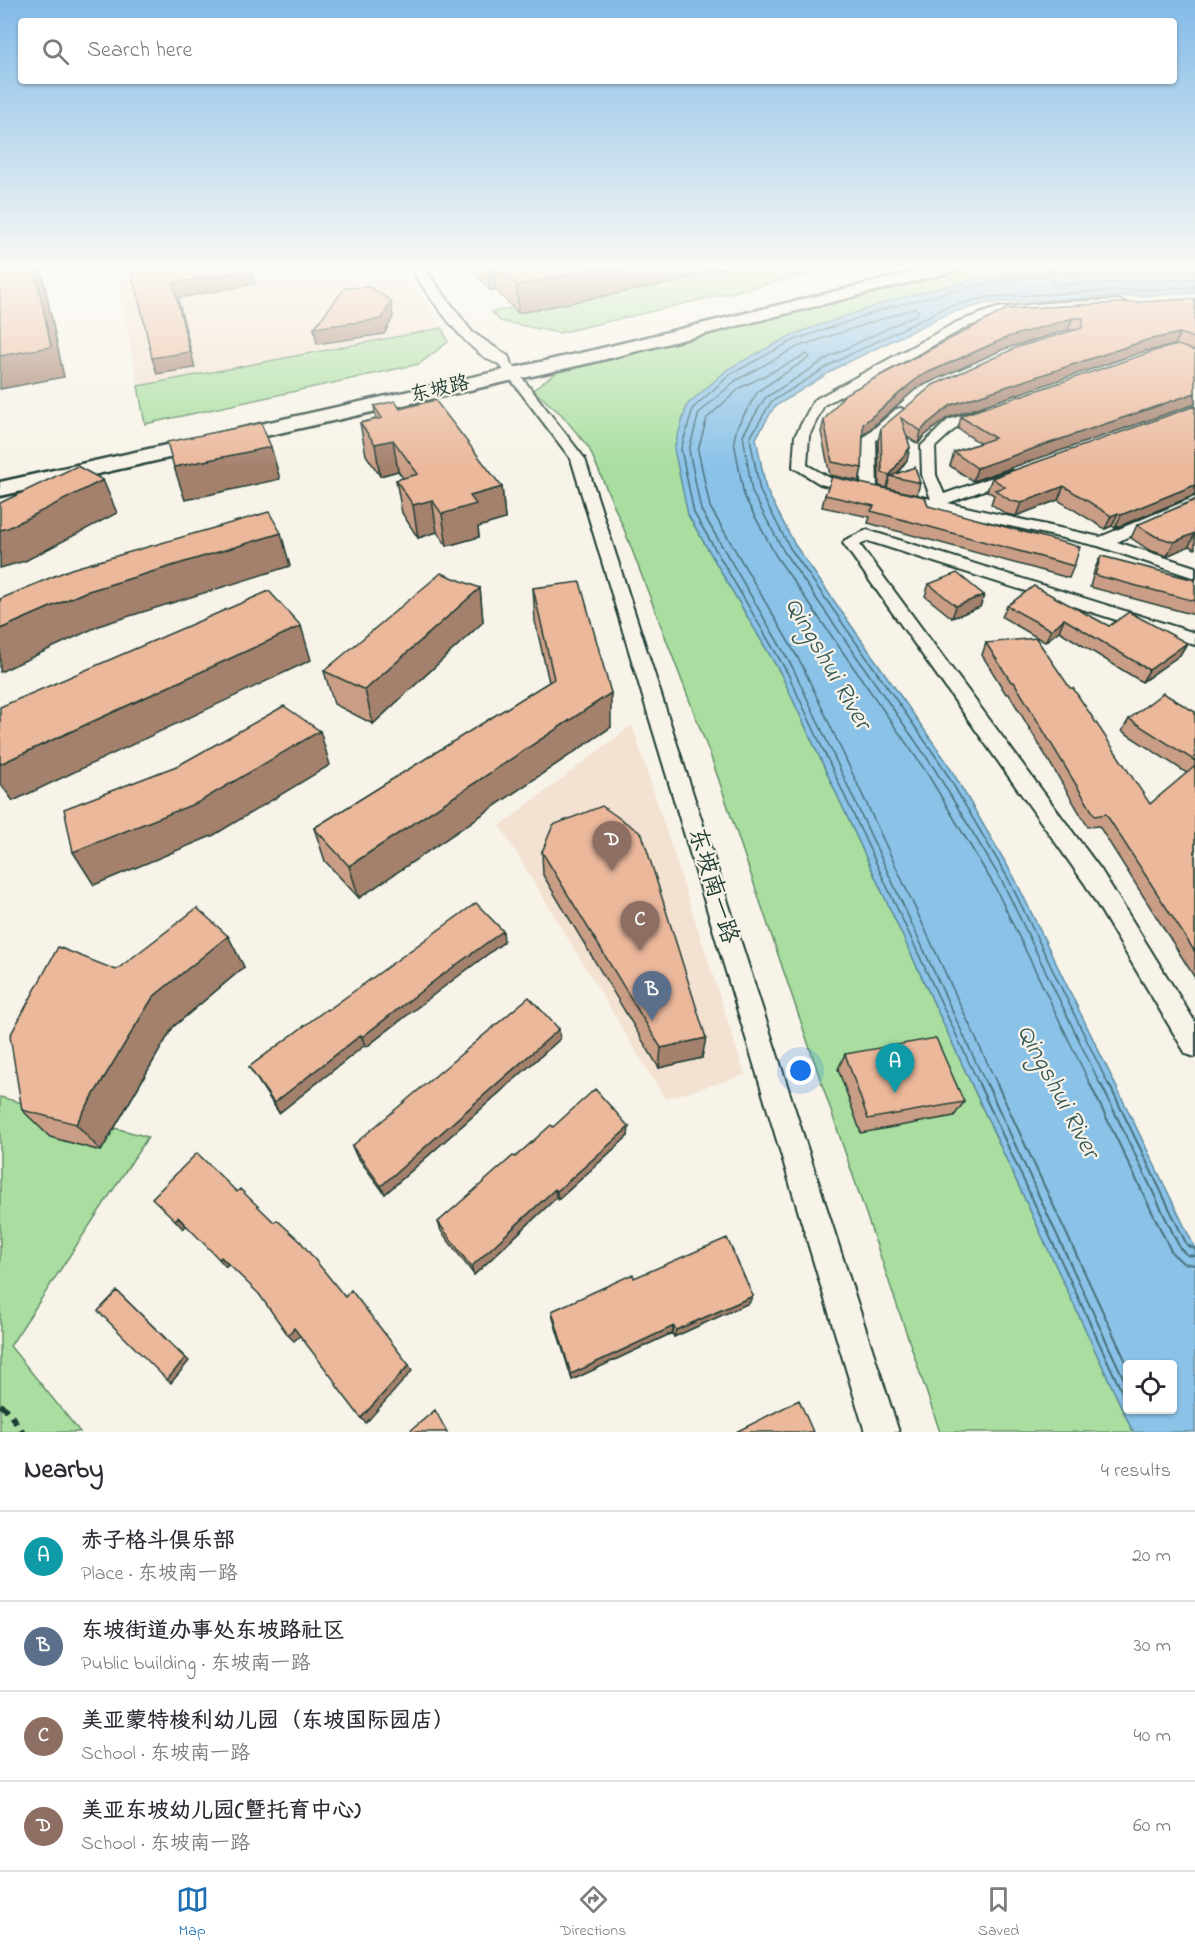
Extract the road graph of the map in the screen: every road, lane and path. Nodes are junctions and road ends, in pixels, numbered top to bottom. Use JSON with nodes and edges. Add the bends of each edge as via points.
{"nodes":[{"id":1,"x":467,"y":335,"type":"edge"},
{"id":2,"x":485,"y":335,"type":"edge"},
{"id":3,"x":636,"y":335,"type":"edge"},
{"id":4,"x":679,"y":335,"type":"edge"},
{"id":5,"x":943,"y":335,"type":"edge"},
{"id":6,"x":508,"y":367,"type":"junction"},
{"id":7,"x":914,"y":401,"type":"edge"},
{"id":8,"x":996,"y":408,"type":"edge"},
{"id":9,"x":1028,"y":469,"type":"edge"},
{"id":10,"x":0,"y":472,"type":"edge"},
{"id":11,"x":0,"y":489,"type":"edge"},
{"id":12,"x":880,"y":493,"type":"junction"},
{"id":13,"x":1195,"y":502,"type":"edge"},
{"id":14,"x":1102,"y":542,"type":"junction"},
{"id":15,"x":1195,"y":573,"type":"edge"},
{"id":16,"x":1195,"y":639,"type":"edge"},
{"id":17,"x":1195,"y":1045,"type":"edge"},
{"id":18,"x":0,"y":1405,"type":"edge"},
{"id":19,"x":23,"y":1432,"type":"edge"},
{"id":20,"x":882,"y":1432,"type":"edge"}],
"edges":[{"from":1,"to":6,"type":"street"},
{"from":2,"to":6,"type":"street"},
{"from":3,"to":6,"type":"main road","name":"东坡路"},
{"from":4,"to":6,"type":"main road","name":"东坡路","via":[[594,356]]},
{"from":5,"to":12,"type":"street","via":[[819,404],[802,436],[800,467],[825,481]]},
{"from":6,"to":10,"type":"main road","name":"东坡路"},
{"from":6,"to":11,"type":"main road","name":"东坡路"},
{"from":6,"to":20,"type":"street","name":"东坡南一路","via":[[578,459]]},
{"from":7,"to":12,"type":"street","via":[[869,440]]},
{"from":8,"to":9,"type":"street","via":[[953,423],[928,446],[929,475],[939,501]]},
{"from":12,"to":14,"type":"street"},
{"from":13,"to":14,"type":"street"},
{"from":14,"to":15,"type":"street"},
{"from":16,"to":17,"type":"street","via":[[867,535],[850,543],[1093,877]]},
{"from":18,"to":19,"type":"path"}]}
